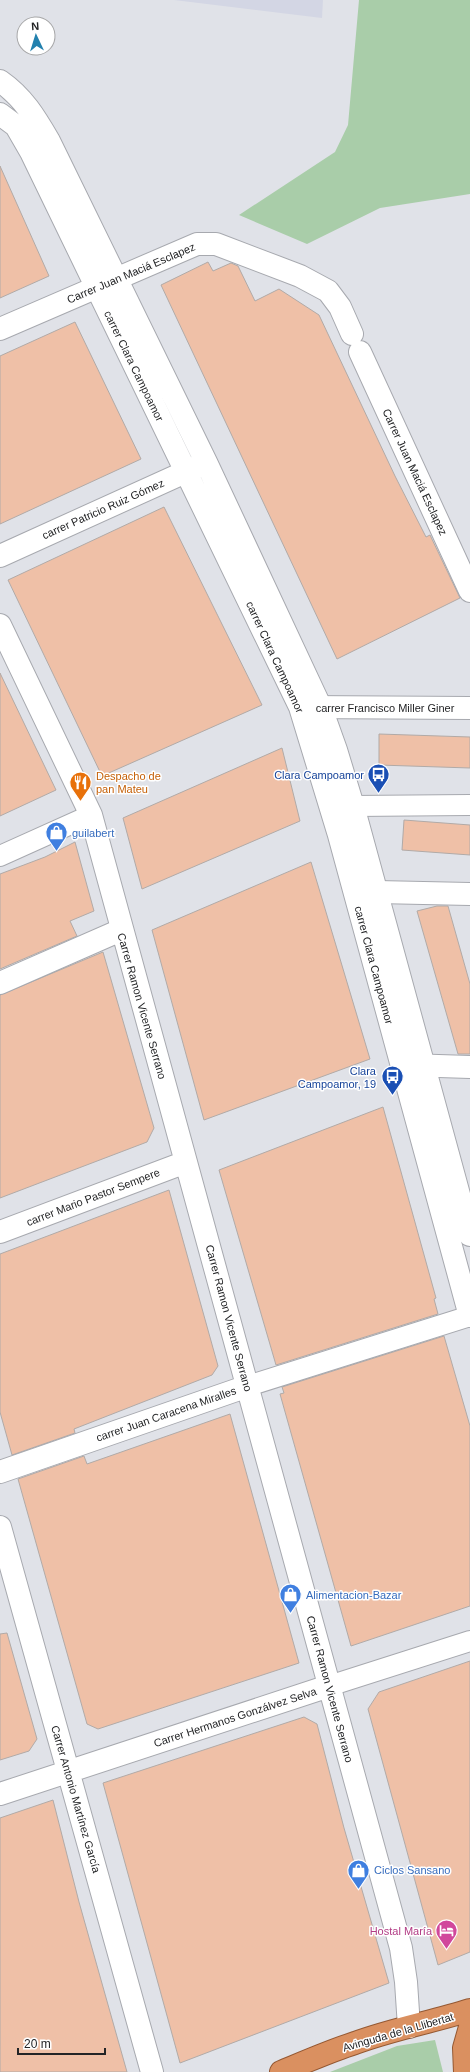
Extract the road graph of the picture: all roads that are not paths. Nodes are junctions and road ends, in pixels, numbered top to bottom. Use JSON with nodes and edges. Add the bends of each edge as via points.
{"nodes":[{"id":1,"x":0,"y":81,"type":"edge"},
{"id":2,"x":8,"y":120,"type":"edge"},
{"id":3,"x":106,"y":284,"type":"junction"},
{"id":4,"x":0,"y":329,"type":"edge"},
{"id":5,"x":206,"y":462,"type":"junction"},
{"id":6,"x":186,"y":472,"type":"junction"},
{"id":7,"x":0,"y":556,"type":"edge"},
{"id":8,"x":470,"y":591,"type":"edge"},
{"id":9,"x":0,"y":625,"type":"edge"},
{"id":10,"x":310,"y":707,"type":"junction"},
{"id":11,"x":470,"y":708,"type":"edge"},
{"id":12,"x":470,"y":805,"type":"edge"},
{"id":13,"x":353,"y":806,"type":"junction"},
{"id":14,"x":90,"y":815,"type":"junction"},
{"id":15,"x":0,"y":856,"type":"edge"},
{"id":16,"x":470,"y":894,"type":"edge"},
{"id":17,"x":366,"y":895,"type":"junction"},
{"id":18,"x":121,"y":930,"type":"junction"},
{"id":19,"x":0,"y":983,"type":"edge"},
{"id":20,"x":401,"y":1064,"type":"junction"},
{"id":21,"x":424,"y":1067,"type":"junction"},
{"id":22,"x":470,"y":1067,"type":"edge"},
{"id":23,"x":186,"y":1162,"type":"junction"},
{"id":24,"x":0,"y":1232,"type":"edge"},
{"id":25,"x":470,"y":1234,"type":"edge"},
{"id":26,"x":470,"y":1316,"type":"edge"},
{"id":27,"x":248,"y":1386,"type":"junction"},
{"id":28,"x":0,"y":1472,"type":"edge"},
{"id":29,"x":0,"y":1527,"type":"edge"},
{"id":30,"x":470,"y":1641,"type":"edge"},
{"id":31,"x":329,"y":1686,"type":"junction"},
{"id":32,"x":68,"y":1771,"type":"junction"},
{"id":33,"x":0,"y":1794,"type":"edge"},
{"id":34,"x":470,"y":2010,"type":"edge"},
{"id":35,"x":409,"y":2027,"type":"junction"},
{"id":36,"x":470,"y":2027,"type":"edge"},
{"id":37,"x":152,"y":2072,"type":"edge"},
{"id":38,"x":281,"y":2072,"type":"edge"},
{"id":39,"x":465,"y":2072,"type":"edge"}],
"edges":[{"from":1,"to":3,"type":"street","name":"carrer Clara Campoamor","via":[[14,91],[31,110],[49,141]]},
{"from":2,"to":3,"type":"street","name":"carrer Clara Campoamor","via":[[31,152]]},
{"from":3,"to":4,"type":"street","name":"Carrer Juan Maciá Esclapez"},
{"from":3,"to":5,"type":"street","name":"carrer Clara Campoamor"},
{"from":3,"to":6,"type":"street","name":"carrer Clara Campoamor"},
{"from":3,"to":8,"type":"street","name":"Carrer Juan Maciá Esclapez","via":[[197,244],[216,244],[300,276],[328,291],[340,307]]},
{"from":5,"to":6,"type":"street","name":"carrer Patricio Ruiz Gómez"},
{"from":5,"to":10,"type":"street","name":"carrer Clara Campoamor"},
{"from":6,"to":7,"type":"street","name":"carrer Patricio Ruiz Gómez"},
{"from":6,"to":10,"type":"street","name":"carrer Clara Campoamor"},
{"from":9,"to":14,"type":"street","name":"Carrer Ramon Vicente Serrano"},
{"from":10,"to":11,"type":"street","name":"carrer Francisco Miller Giner"},
{"from":10,"to":13,"type":"street","name":"carrer Clara Campoamor","via":[[336,750]]},
{"from":10,"to":17,"type":"street","name":"carrer Clara Campoamor"},
{"from":12,"to":13,"type":"street"},
{"from":13,"to":17,"type":"street","name":"carrer Clara Campoamor"},
{"from":14,"to":15,"type":"street"},
{"from":14,"to":18,"type":"street","name":"Carrer Ramon Vicente Serrano"},
{"from":16,"to":17,"type":"street"},
{"from":17,"to":20,"type":"street","name":"carrer Clara Campoamor"},
{"from":17,"to":21,"type":"street","name":"carrer Clara Campoamor"},
{"from":18,"to":19,"type":"street"},
{"from":18,"to":23,"type":"street","name":"Carrer Ramon Vicente Serrano"},
{"from":20,"to":21,"type":"street"},
{"from":20,"to":26,"type":"street","name":"carrer Clara Campoamor"},
{"from":21,"to":22,"type":"street"},
{"from":21,"to":25,"type":"street","name":"carrer Clara Campoamor"},
{"from":23,"to":24,"type":"street","name":"carrer Mario Pastor Sempere"},
{"from":23,"to":27,"type":"street","name":"Carrer Ramon Vicente Serrano"},
{"from":26,"to":27,"type":"street","name":"carrer Juan Caracena Miralles"},
{"from":27,"to":28,"type":"street","name":"carrer Juan Caracena Miralles"},
{"from":27,"to":31,"type":"street","name":"Carrer Ramon Vicente Serrano"},
{"from":29,"to":32,"type":"street","name":"Carrer Antonio Martínez García"},
{"from":30,"to":31,"type":"street","name":"Carrer Hermanos Gonzálvez Selva"},
{"from":31,"to":32,"type":"street","name":"Carrer Hermanos Gonzálvez Selva"},
{"from":31,"to":35,"type":"street","name":"Carrer Ramon Vicente Serrano","via":[[401,1948]]},
{"from":32,"to":33,"type":"street","name":"Carrer Hermanos Gonzálvez Selva"},
{"from":32,"to":37,"type":"street","name":"Carrer Antonio Martínez García"},
{"from":34,"to":35,"type":"highway","name":"Avinguda de la Llibertat"},
{"from":35,"to":38,"type":"highway","name":"Avinguda de la Llibertat","via":[[355,2043]]},
{"from":36,"to":39,"type":"highway","via":[[464,2048]]}]}
